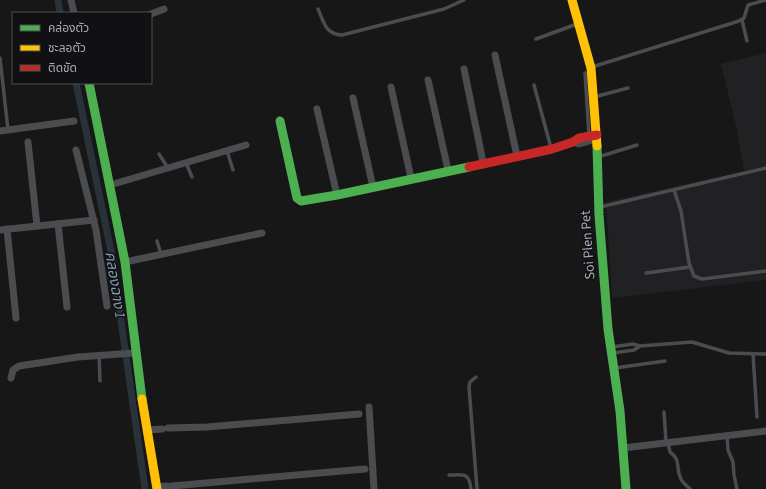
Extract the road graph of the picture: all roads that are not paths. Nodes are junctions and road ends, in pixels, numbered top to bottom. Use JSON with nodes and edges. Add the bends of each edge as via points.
{"nodes":[{"id":1,"x":71,"y":0,"type":"edge"},
{"id":2,"x":464,"y":0,"type":"edge"},
{"id":3,"x":572,"y":0,"type":"edge"},
{"id":4,"x":766,"y":0,"type":"edge"},
{"id":5,"x":164,"y":9,"type":"dead end"},
{"id":6,"x":318,"y":9,"type":"dead end"},
{"id":7,"x":74,"y":12,"type":"edge"},
{"id":8,"x":152,"y":14,"type":"edge"},
{"id":9,"x":742,"y":20,"type":"junction"},
{"id":10,"x":578,"y":24,"type":"junction"},
{"id":11,"x":536,"y":39,"type":"dead end"},
{"id":12,"x":747,"y":41,"type":"dead end"},
{"id":13,"x":495,"y":55,"type":"dead end"},
{"id":14,"x":0,"y":58,"type":"edge"},
{"id":15,"x":464,"y":69,"type":"dead end"},
{"id":16,"x":588,"y":70,"type":"junction"},
{"id":17,"x":428,"y":80,"type":"dead end"},
{"id":18,"x":89,"y":84,"type":"edge"},
{"id":19,"x":534,"y":85,"type":"dead end"},
{"id":20,"x":392,"y":87,"type":"dead end"},
{"id":21,"x":628,"y":88,"type":"dead end"},
{"id":22,"x":594,"y":97,"type":"junction"},
{"id":23,"x":353,"y":98,"type":"dead end"},
{"id":24,"x":317,"y":109,"type":"dead end"},
{"id":25,"x":74,"y":122,"type":"dead end"},
{"id":26,"x":280,"y":122,"type":"dead end"},
{"id":27,"x":8,"y":130,"type":"junction"},
{"id":28,"x":0,"y":131,"type":"edge"},
{"id":29,"x":594,"y":137,"type":"junction"},
{"id":30,"x":28,"y":142,"type":"dead end"},
{"id":31,"x":246,"y":145,"type":"dead end"},
{"id":32,"x":637,"y":145,"type":"dead end"},
{"id":33,"x":552,"y":149,"type":"junction"},
{"id":34,"x":76,"y":150,"type":"dead end"},
{"id":35,"x":227,"y":151,"type":"junction"},
{"id":36,"x":159,"y":154,"type":"dead end"},
{"id":37,"x":517,"y":156,"type":"junction"},
{"id":38,"x":597,"y":157,"type":"junction"},
{"id":39,"x":484,"y":162,"type":"junction"},
{"id":40,"x":186,"y":163,"type":"junction"},
{"id":41,"x":168,"y":168,"type":"junction"},
{"id":42,"x":766,"y":168,"type":"edge"},
{"id":43,"x":233,"y":170,"type":"dead end"},
{"id":44,"x":448,"y":170,"type":"junction"},
{"id":45,"x":192,"y":177,"type":"dead end"},
{"id":46,"x":411,"y":178,"type":"junction"},
{"id":47,"x":110,"y":185,"type":"junction"},
{"id":48,"x":373,"y":187,"type":"junction"},
{"id":49,"x":674,"y":190,"type":"junction"},
{"id":50,"x":337,"y":195,"type":"junction"},
{"id":51,"x":599,"y":207,"type":"junction"},
{"id":52,"x":94,"y":220,"type":"junction"},
{"id":53,"x":58,"y":224,"type":"junction"},
{"id":54,"x":37,"y":226,"type":"junction"},
{"id":55,"x":4,"y":230,"type":"edge"},
{"id":56,"x":262,"y":233,"type":"dead end"},
{"id":57,"x":157,"y":241,"type":"dead end"},
{"id":58,"x":161,"y":255,"type":"junction"},
{"id":59,"x":125,"y":262,"type":"junction"},
{"id":60,"x":690,"y":268,"type":"junction"},
{"id":61,"x":766,"y":270,"type":"edge"},
{"id":62,"x":646,"y":273,"type":"dead end"},
{"id":63,"x":107,"y":306,"type":"dead end"},
{"id":64,"x":67,"y":307,"type":"dead end"},
{"id":65,"x":16,"y":318,"type":"dead end"},
{"id":66,"x":640,"y":346,"type":"junction"},
{"id":67,"x":611,"y":350,"type":"junction"},
{"id":68,"x":135,"y":353,"type":"junction"},
{"id":69,"x":753,"y":354,"type":"junction"},
{"id":70,"x":766,"y":354,"type":"edge"},
{"id":71,"x":99,"y":355,"type":"junction"},
{"id":72,"x":665,"y":362,"type":"dead end"},
{"id":73,"x":614,"y":368,"type":"junction"},
{"id":74,"x":476,"y":377,"type":"dead end"},
{"id":75,"x":11,"y":378,"type":"dead end"},
{"id":76,"x":100,"y":381,"type":"dead end"},
{"id":77,"x":369,"y":407,"type":"dead end"},
{"id":78,"x":664,"y":412,"type":"dead end"},
{"id":79,"x":359,"y":414,"type":"dead end"},
{"id":80,"x":757,"y":417,"type":"dead end"},
{"id":81,"x":148,"y":430,"type":"junction"},
{"id":82,"x":766,"y":431,"type":"edge"},
{"id":83,"x":727,"y":435,"type":"junction"},
{"id":84,"x":667,"y":442,"type":"junction"},
{"id":85,"x":623,"y":448,"type":"junction"},
{"id":86,"x":365,"y":469,"type":"dead end"},
{"id":87,"x":449,"y":475,"type":"dead end"},
{"id":88,"x":156,"y":488,"type":"edge"},
{"id":89,"x":374,"y":489,"type":"edge"},
{"id":90,"x":471,"y":489,"type":"edge"},
{"id":91,"x":476,"y":489,"type":"edge"},
{"id":92,"x":626,"y":489,"type":"edge"},
{"id":93,"x":690,"y":489,"type":"edge"},
{"id":94,"x":737,"y":489,"type":"edge"}],
"edges":[{"from":1,"to":7,"type":"street"},
{"from":2,"to":6,"type":"lane","via":[[444,9],[342,35],[331,33]]},
{"from":3,"to":10,"type":"street","name":"Soi Plen Pet"},
{"from":4,"to":9,"type":"lane","via":[[748,5]]},
{"from":5,"to":8,"type":"street"},
{"from":9,"to":12,"type":"lane"},
{"from":9,"to":16,"type":"lane"},
{"from":10,"to":11,"type":"lane"},
{"from":10,"to":16,"type":"street","name":"Soi Plen Pet"},
{"from":13,"to":37,"type":"street"},
{"from":14,"to":27,"type":"lane"},
{"from":15,"to":39,"type":"street"},
{"from":16,"to":22,"type":"street","name":"Soi Plen Pet"},
{"from":16,"to":29,"type":"lane"},
{"from":17,"to":44,"type":"street"},
{"from":18,"to":47,"type":"street"},
{"from":19,"to":33,"type":"lane"},
{"from":20,"to":46,"type":"street"},
{"from":21,"to":22,"type":"lane"},
{"from":22,"to":29,"type":"street","name":"Soi Plen Pet"},
{"from":23,"to":48,"type":"street"},
{"from":24,"to":50,"type":"street"},
{"from":25,"to":27,"type":"street"},
{"from":26,"to":50,"type":"street","via":[[299,200]]},
{"from":27,"to":28,"type":"street"},
{"from":29,"to":33,"type":"street","via":[[578,138],[574,142]]},
{"from":29,"to":38,"type":"street","name":"Soi Plen Pet"},
{"from":30,"to":54,"type":"street"},
{"from":31,"to":35,"type":"street"},
{"from":32,"to":38,"type":"lane"},
{"from":33,"to":37,"type":"street"},
{"from":34,"to":52,"type":"street"},
{"from":35,"to":40,"type":"street"},
{"from":35,"to":43,"type":"lane"},
{"from":36,"to":41,"type":"lane"},
{"from":37,"to":39,"type":"street"},
{"from":38,"to":51,"type":"street","name":"Soi Plen Pet"},
{"from":39,"to":44,"type":"street"},
{"from":40,"to":41,"type":"street"},
{"from":40,"to":45,"type":"lane"},
{"from":41,"to":47,"type":"street"},
{"from":42,"to":49,"type":"lane"},
{"from":44,"to":46,"type":"street"},
{"from":46,"to":48,"type":"street"},
{"from":47,"to":59,"type":"street"},
{"from":48,"to":50,"type":"street"},
{"from":49,"to":51,"type":"lane"},
{"from":49,"to":60,"type":"lane","via":[[681,211]]},
{"from":51,"to":67,"type":"street","name":"Soi Plen Pet"},
{"from":52,"to":53,"type":"street"},
{"from":52,"to":63,"type":"street"},
{"from":53,"to":54,"type":"street"},
{"from":53,"to":64,"type":"street"},
{"from":54,"to":55,"type":"street"},
{"from":55,"to":65,"type":"street"},
{"from":56,"to":58,"type":"street"},
{"from":57,"to":58,"type":"lane"},
{"from":58,"to":59,"type":"street"},
{"from":59,"to":68,"type":"street"},
{"from":60,"to":61,"type":"lane","via":[[694,276],[702,279]]},
{"from":60,"to":62,"type":"lane"},
{"from":66,"to":67,"type":"lane","via":[[633,344]]},
{"from":66,"to":67,"type":"lane","via":[[634,350]]},
{"from":66,"to":69,"type":"lane","via":[[692,342],[729,353]]},
{"from":67,"to":73,"type":"street","name":"Soi Plen Pet"},
{"from":68,"to":71,"type":"street"},
{"from":68,"to":81,"type":"street"},
{"from":69,"to":70,"type":"lane"},
{"from":69,"to":80,"type":"lane"},
{"from":71,"to":75,"type":"street","via":[[19,366],[13,370]]},
{"from":71,"to":76,"type":"lane"},
{"from":72,"to":73,"type":"lane"},
{"from":73,"to":85,"type":"street","name":"Soi Plen Pet"},
{"from":74,"to":91,"type":"lane","via":[[470,382],[469,387]]},
{"from":77,"to":89,"type":"street"},
{"from":78,"to":84,"type":"lane"},
{"from":79,"to":81,"type":"street"},
{"from":81,"to":88,"type":"street"},
{"from":82,"to":83,"type":"street"},
{"from":83,"to":84,"type":"street"},
{"from":83,"to":94,"type":"lane"},
{"from":84,"to":85,"type":"street"},
{"from":84,"to":93,"type":"lane","via":[[670,452],[678,461],[680,478]]},
{"from":85,"to":92,"type":"street","name":"Soi Plen Pet"},
{"from":86,"to":88,"type":"street"},
{"from":87,"to":90,"type":"lane","via":[[468,477]]}]}
